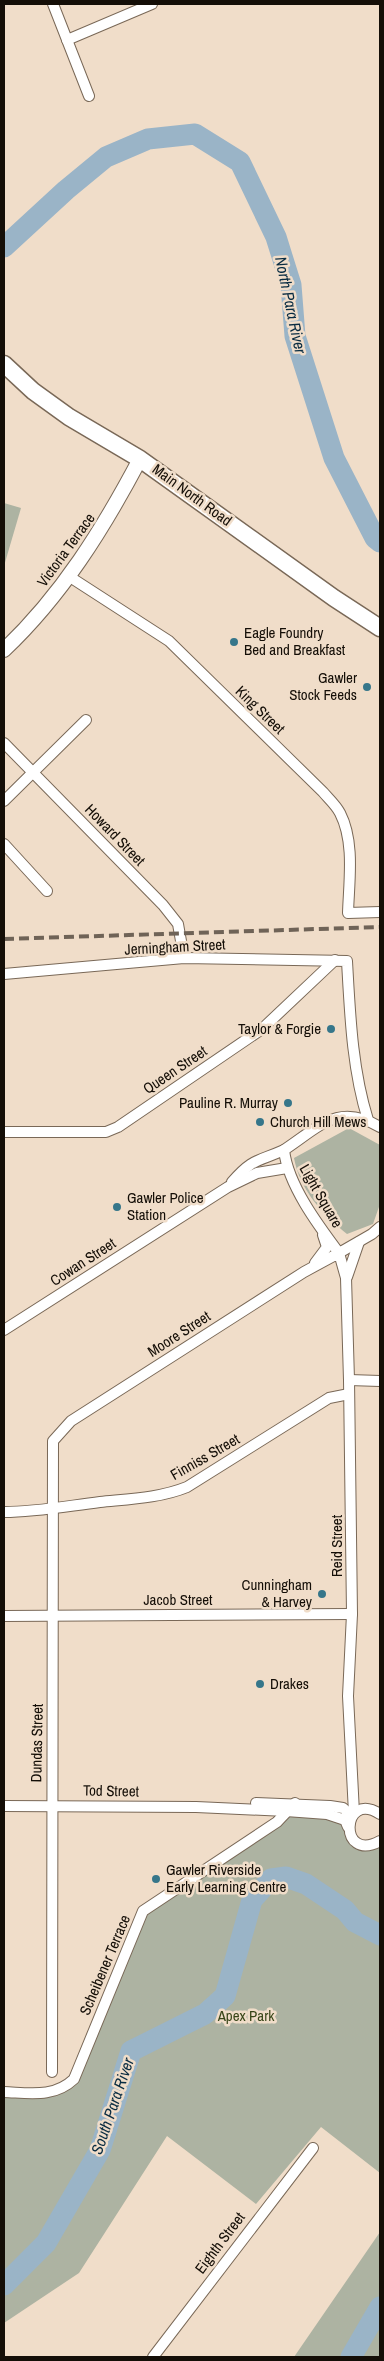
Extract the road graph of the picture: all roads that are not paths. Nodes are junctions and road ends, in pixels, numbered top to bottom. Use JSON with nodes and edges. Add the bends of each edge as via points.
{"nodes":[{"id":1,"x":52,"y":4,"type":"edge"},
{"id":2,"x":152,"y":4,"type":"edge"},
{"id":3,"x":67,"y":40,"type":"junction"},
{"id":4,"x":89,"y":96,"type":"dead end"},
{"id":5,"x":4,"y":364,"type":"edge"},
{"id":6,"x":140,"y":459,"type":"junction"},
{"id":7,"x":70,"y":577,"type":"junction"},
{"id":8,"x":380,"y":628,"type":"edge"},
{"id":9,"x":4,"y":650,"type":"edge"},
{"id":10,"x":86,"y":720,"type":"dead end"},
{"id":11,"x":4,"y":743,"type":"edge"},
{"id":12,"x":34,"y":773,"type":"junction"},
{"id":13,"x":4,"y":801,"type":"edge"},
{"id":14,"x":4,"y":844,"type":"edge"},
{"id":15,"x":47,"y":891,"type":"dead end"},
{"id":16,"x":380,"y":912,"type":"edge"},
{"id":17,"x":184,"y":958,"type":"junction"},
{"id":18,"x":335,"y":960,"type":"junction"},
{"id":19,"x":4,"y":974,"type":"edge"},
{"id":20,"x":368,"y":1120,"type":"junction"},
{"id":21,"x":380,"y":1127,"type":"edge"},
{"id":22,"x":4,"y":1132,"type":"edge"},
{"id":23,"x":284,"y":1150,"type":"junction"},
{"id":24,"x":287,"y":1168,"type":"junction"},
{"id":25,"x":228,"y":1187,"type":"junction"},
{"id":26,"x":380,"y":1227,"type":"edge"},
{"id":27,"x":321,"y":1229,"type":"junction"},
{"id":28,"x":359,"y":1242,"type":"junction"},
{"id":29,"x":339,"y":1253,"type":"junction"},
{"id":30,"x":304,"y":1272,"type":"junction"},
{"id":31,"x":346,"y":1278,"type":"junction"},
{"id":32,"x":4,"y":1330,"type":"edge"},
{"id":33,"x":349,"y":1380,"type":"junction"},
{"id":34,"x":380,"y":1381,"type":"edge"},
{"id":35,"x":349,"y":1394,"type":"junction"},
{"id":36,"x":71,"y":1421,"type":"joint"},
{"id":37,"x":53,"y":1509,"type":"junction"},
{"id":38,"x":4,"y":1512,"type":"edge"},
{"id":39,"x":352,"y":1614,"type":"junction"},
{"id":40,"x":4,"y":1616,"type":"edge"},
{"id":41,"x":54,"y":1616,"type":"junction"},
{"id":42,"x":295,"y":1803,"type":"junction"},
{"id":43,"x":52,"y":1805,"type":"junction"},
{"id":44,"x":4,"y":1806,"type":"edge"},
{"id":45,"x":218,"y":1808,"type":"junction"},
{"id":46,"x":286,"y":1811,"type":"junction"},
{"id":47,"x":380,"y":1814,"type":"edge"},
{"id":48,"x":353,"y":1815,"type":"junction"},
{"id":49,"x":348,"y":1827,"type":"junction"},
{"id":50,"x":380,"y":1841,"type":"edge"},
{"id":51,"x":52,"y":2072,"type":"dead end"},
{"id":52,"x":4,"y":2092,"type":"edge"},
{"id":53,"x":314,"y":2148,"type":"dead end"},
{"id":54,"x":153,"y":2357,"type":"edge"}],
"edges":[{"from":1,"to":3,"type":"street"},
{"from":2,"to":3,"type":"street"},
{"from":3,"to":4,"type":"street"},
{"from":5,"to":6,"type":"main road","name":"Main North Road","via":[[33,391],[69,417]]},
{"from":6,"to":7,"type":"street","name":"Victoria Terrace","via":[[109,517]]},
{"from":6,"to":8,"type":"main road","name":"Main North Road"},
{"from":7,"to":9,"type":"street","name":"Victoria Terrace"},
{"from":7,"to":16,"type":"street","name":"King Street","via":[[169,641],[323,792],[339,811],[346,826],[349,842],[348,914]]},
{"from":10,"to":12,"type":"street"},
{"from":11,"to":12,"type":"street","name":"Howard Street"},
{"from":12,"to":13,"type":"street"},
{"from":12,"to":17,"type":"street","name":"Howard Street","via":[[163,905],[178,924]]},
{"from":14,"to":15,"type":"street"},
{"from":17,"to":18,"type":"street","name":"Jerningham Street"},
{"from":17,"to":19,"type":"street","name":"Jerningham Street"},
{"from":18,"to":20,"type":"street","name":"Jerningham Street","via":[[348,961],[350,1012],[361,1099]]},
{"from":18,"to":22,"type":"street","name":"Queen Street","via":[[262,1029],[118,1126],[106,1132]]},
{"from":20,"to":21,"type":"street"},
{"from":20,"to":23,"type":"street","via":[[358,1116],[336,1116]]},
{"from":23,"to":24,"type":"street","name":"Light Square"},
{"from":23,"to":25,"type":"street","name":"Cowan Street","via":[[246,1167]]},
{"from":24,"to":25,"type":"street","name":"Cowan Street","via":[[257,1173]]},
{"from":24,"to":27,"type":"street","name":"Light Square"},
{"from":25,"to":32,"type":"street","name":"Cowan Street"},
{"from":26,"to":28,"type":"street"},
{"from":27,"to":29,"type":"street","name":"Light Square"},
{"from":27,"to":30,"type":"street","name":"Moore Street","via":[[326,1247],[320,1260]]},
{"from":28,"to":29,"type":"street"},
{"from":28,"to":31,"type":"street","name":"Reid Street"},
{"from":29,"to":30,"type":"street","name":"Moore Street"},
{"from":29,"to":31,"type":"street","name":"Reid Street"},
{"from":30,"to":36,"type":"street","name":"Moore Street"},
{"from":31,"to":33,"type":"street","name":"Reid Street"},
{"from":33,"to":34,"type":"street"},
{"from":33,"to":35,"type":"street","name":"Reid Street"},
{"from":35,"to":37,"type":"street","name":"Finniss Street","via":[[330,1398],[188,1487],[170,1494]]},
{"from":35,"to":39,"type":"street","name":"Reid Street"},
{"from":36,"to":37,"type":"street","name":"Dundas Street","via":[[53,1441]]},
{"from":37,"to":38,"type":"street","name":"Finniss Street"},
{"from":37,"to":41,"type":"street","name":"Dundas Street"},
{"from":39,"to":41,"type":"street","name":"Jacob Street"},
{"from":39,"to":48,"type":"street","name":"Reid Street","via":[[348,1696]]},
{"from":40,"to":41,"type":"street","name":"Jacob Street"},
{"from":41,"to":43,"type":"street","name":"Dundas Street"},
{"from":42,"to":45,"type":"street","name":"Tod Street","via":[[250,1803]]},
{"from":42,"to":46,"type":"street","name":"Scheibener Terrace"},
{"from":42,"to":48,"type":"street","name":"Tod Street","via":[[343,1808]]},
{"from":43,"to":44,"type":"street","name":"Tod Street"},
{"from":43,"to":45,"type":"street","name":"Tod Street"},
{"from":43,"to":51,"type":"street","name":"Dundas Street"},
{"from":45,"to":46,"type":"street","name":"Tod Street"},
{"from":46,"to":49,"type":"street","name":"Tod Street","via":[[327,1814],[344,1820]]},
{"from":46,"to":52,"type":"street","name":"Scheibener Terrace","via":[[277,1822],[144,1912],[74,2079],[51,2094]]},
{"from":47,"to":48,"type":"street","via":[[368,1808]]},
{"from":48,"to":49,"type":"street"},
{"from":49,"to":50,"type":"street","name":"Tod Street","via":[[351,1837],[360,1844],[367,1846]]},
{"from":53,"to":54,"type":"street","name":"Eighth Street"}]}
